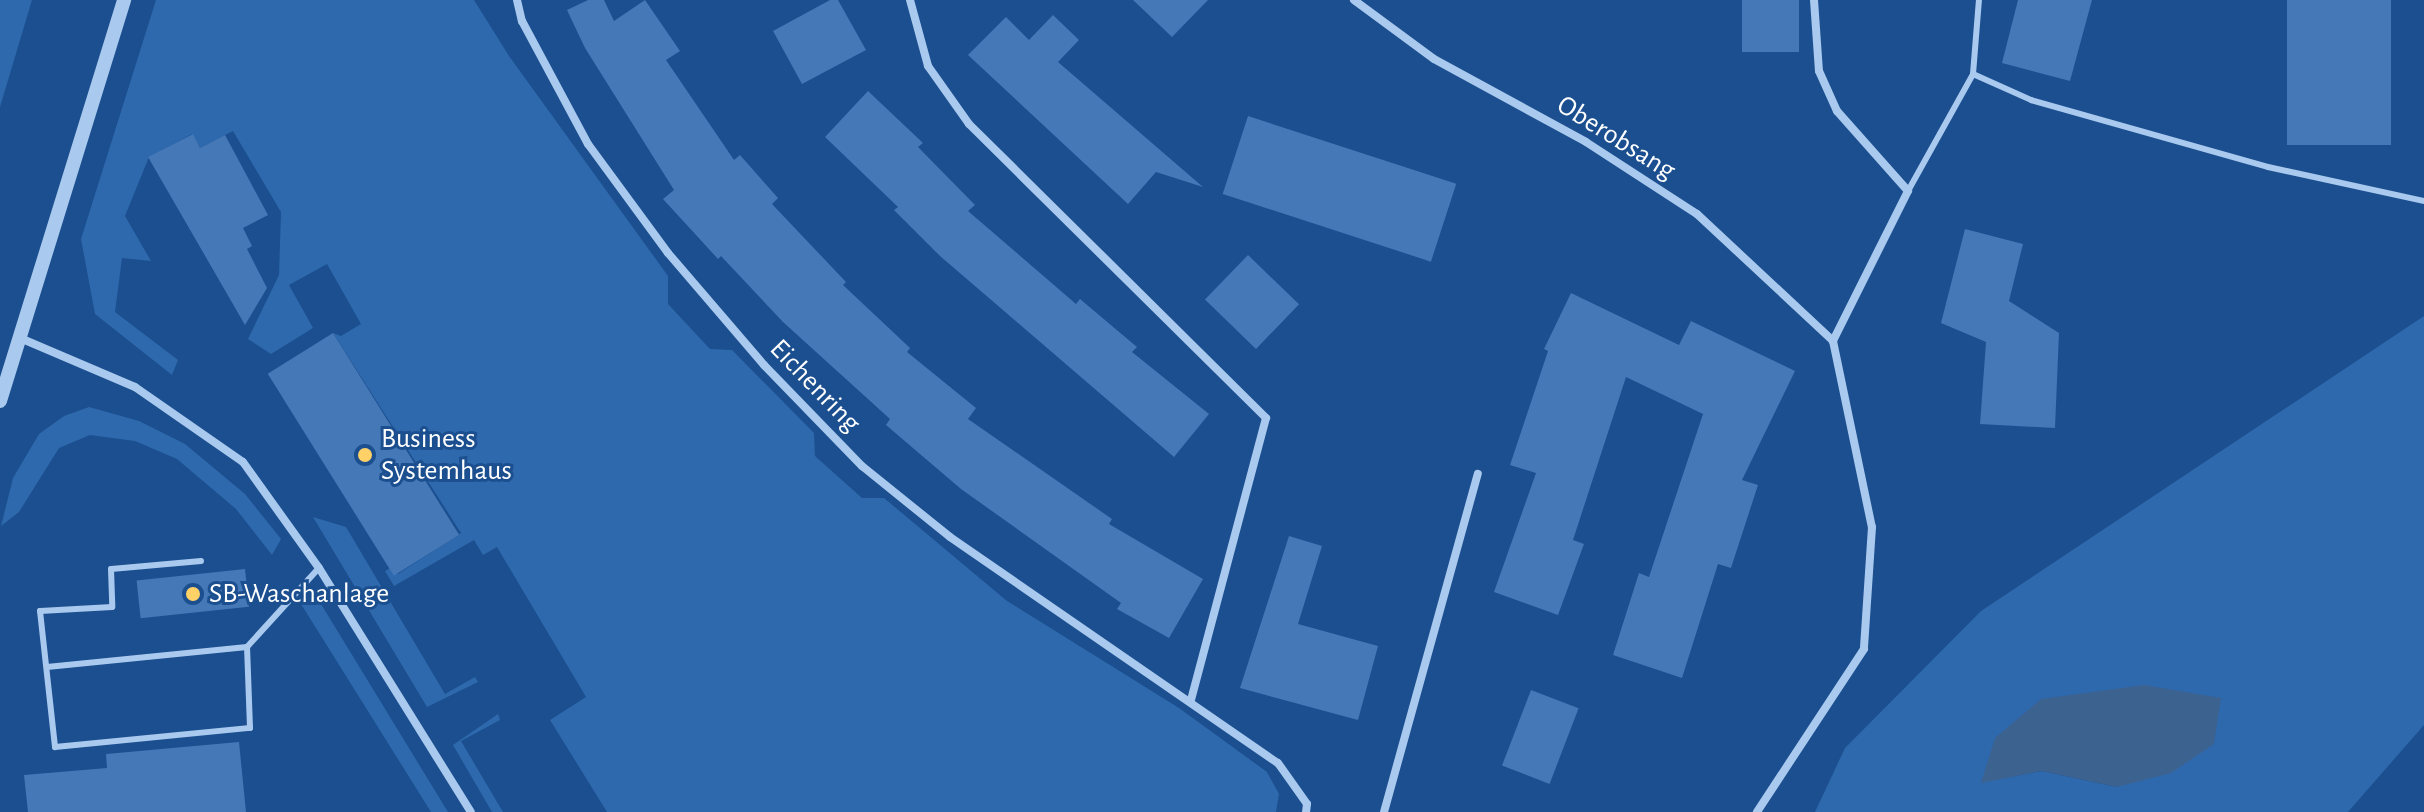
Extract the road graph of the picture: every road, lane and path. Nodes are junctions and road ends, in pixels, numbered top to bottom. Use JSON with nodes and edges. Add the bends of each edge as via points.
{"nodes":[{"id":1,"x":124,"y":0,"type":"edge"},
{"id":2,"x":517,"y":0,"type":"edge"},
{"id":3,"x":925,"y":0,"type":"edge"},
{"id":4,"x":1354,"y":0,"type":"edge"},
{"id":5,"x":1814,"y":0,"type":"edge"},
{"id":6,"x":1979,"y":0,"type":"edge"},
{"id":7,"x":912,"y":4,"type":"edge"},
{"id":8,"x":1973,"y":74,"type":"junction"},
{"id":9,"x":1908,"y":191,"type":"junction"},
{"id":10,"x":2424,"y":201,"type":"edge"},
{"id":11,"x":20,"y":338,"type":"junction"},
{"id":12,"x":1833,"y":341,"type":"junction"},
{"id":13,"x":0,"y":401,"type":"edge"},
{"id":14,"x":1478,"y":474,"type":"dead end"},
{"id":15,"x":201,"y":561,"type":"dead end"},
{"id":16,"x":319,"y":568,"type":"junction"},
{"id":17,"x":247,"y":647,"type":"junction"},
{"id":18,"x":47,"y":667,"type":"junction"},
{"id":19,"x":1191,"y":700,"type":"junction"},
{"id":20,"x":471,"y":812,"type":"edge"},
{"id":21,"x":1306,"y":812,"type":"edge"},
{"id":22,"x":1384,"y":812,"type":"edge"},
{"id":23,"x":1757,"y":812,"type":"edge"}],
"edges":[{"from":1,"to":11,"type":"street"},
{"from":2,"to":19,"type":"street","name":"Eichenring","via":[[522,21],[588,144],[668,253],[764,365],[862,466],[950,537]]},
{"from":3,"to":7,"type":"street"},
{"from":4,"to":12,"type":"street","name":"Oberobsang","via":[[1434,59],[1586,142],[1697,214]]},
{"from":5,"to":9,"type":"street","via":[[1819,71],[1837,111]]},
{"from":6,"to":8,"type":"lane"},
{"from":7,"to":19,"type":"street","via":[[928,66],[969,124],[1266,418]]},
{"from":8,"to":9,"type":"lane"},
{"from":8,"to":10,"type":"lane","via":[[2031,100],[2120,126],[2268,167]]},
{"from":9,"to":12,"type":"street"},
{"from":11,"to":13,"type":"street"},
{"from":11,"to":16,"type":"street","via":[[135,387],[243,462]]},
{"from":12,"to":23,"type":"street","via":[[1872,527],[1864,649]]},
{"from":14,"to":22,"type":"street"},
{"from":15,"to":18,"type":"lane","via":[[111,569],[112,607],[40,611]]},
{"from":16,"to":17,"type":"lane"},
{"from":16,"to":20,"type":"street"},
{"from":17,"to":18,"type":"lane"},
{"from":17,"to":18,"type":"lane","via":[[250,728],[55,747]]},
{"from":19,"to":21,"type":"street","name":"Eichenring","via":[[1278,763],[1307,804]]}]}
